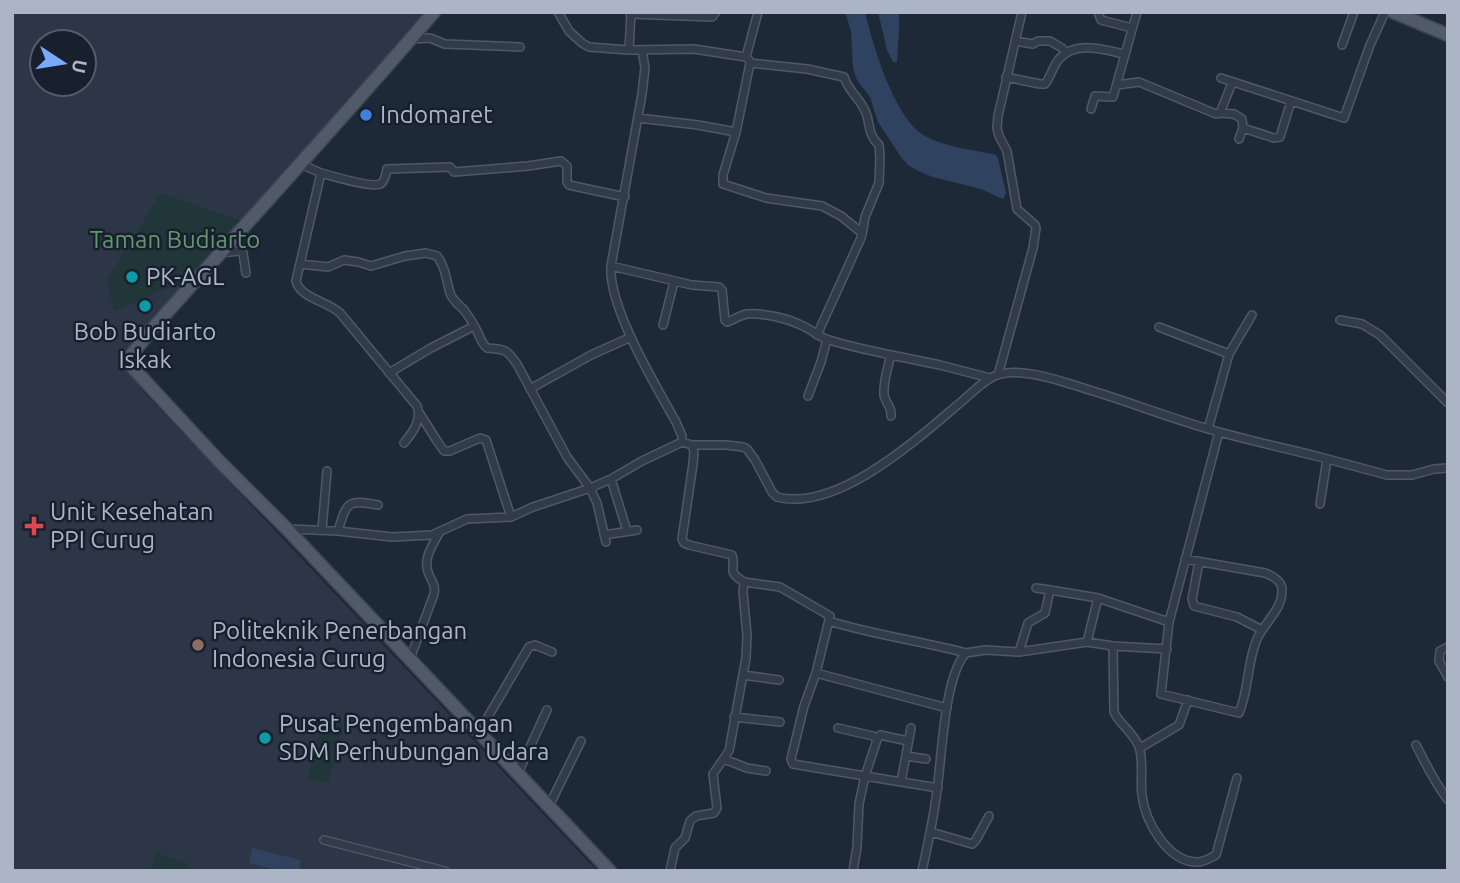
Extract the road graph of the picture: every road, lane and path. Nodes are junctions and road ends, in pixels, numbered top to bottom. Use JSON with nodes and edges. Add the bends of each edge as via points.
{"nodes":[{"id":1,"x":434,"y":12,"type":"edge"},
{"id":2,"x":558,"y":12,"type":"edge"},
{"id":3,"x":716,"y":12,"type":"edge"},
{"id":4,"x":758,"y":12,"type":"edge"},
{"id":5,"x":1023,"y":12,"type":"edge"},
{"id":6,"x":1098,"y":12,"type":"edge"},
{"id":7,"x":1137,"y":12,"type":"edge"},
{"id":8,"x":1354,"y":12,"type":"edge"},
{"id":9,"x":1385,"y":12,"type":"edge"},
{"id":10,"x":1392,"y":12,"type":"edge"},
{"id":11,"x":630,"y":13,"type":"edge"},
{"id":12,"x":659,"y":14,"type":"edge"},
{"id":13,"x":686,"y":14,"type":"edge"},
{"id":14,"x":1132,"y":28,"type":"junction"},
{"id":15,"x":1448,"y":35,"type":"edge"},
{"id":16,"x":411,"y":39,"type":"junction"},
{"id":17,"x":1015,"y":41,"type":"junction"},
{"id":18,"x":1342,"y":45,"type":"dead end"},
{"id":19,"x":520,"y":47,"type":"dead end"},
{"id":20,"x":629,"y":50,"type":"junction"},
{"id":21,"x":642,"y":50,"type":"junction"},
{"id":22,"x":1066,"y":53,"type":"junction"},
{"id":23,"x":1125,"y":54,"type":"junction"},
{"id":24,"x":748,"y":60,"type":"junction"},
{"id":25,"x":1006,"y":78,"type":"junction"},
{"id":26,"x":1221,"y":78,"type":"dead end"},
{"id":27,"x":1232,"y":83,"type":"junction"},
{"id":28,"x":1117,"y":85,"type":"junction"},
{"id":29,"x":1291,"y":101,"type":"junction"},
{"id":30,"x":1091,"y":109,"type":"dead end"},
{"id":31,"x":1220,"y":113,"type":"junction"},
{"id":32,"x":638,"y":118,"type":"junction"},
{"id":33,"x":1242,"y":128,"type":"junction"},
{"id":34,"x":736,"y":132,"type":"junction"},
{"id":35,"x":1239,"y":139,"type":"dead end"},
{"id":36,"x":299,"y":167,"type":"junction"},
{"id":37,"x":321,"y":173,"type":"junction"},
{"id":38,"x":625,"y":197,"type":"junction"},
{"id":39,"x":862,"y":235,"type":"junction"},
{"id":40,"x":220,"y":253,"type":"junction"},
{"id":41,"x":300,"y":264,"type":"junction"},
{"id":42,"x":611,"y":266,"type":"junction"},
{"id":43,"x":246,"y":273,"type":"dead end"},
{"id":44,"x":674,"y":282,"type":"junction"},
{"id":45,"x":1252,"y":315,"type":"dead end"},
{"id":46,"x":1340,"y":320,"type":"dead end"},
{"id":47,"x":663,"y":325,"type":"dead end"},
{"id":48,"x":474,"y":326,"type":"junction"},
{"id":49,"x":1160,"y":327,"type":"dead end"},
{"id":50,"x":817,"y":335,"type":"junction"},
{"id":51,"x":631,"y":337,"type":"junction"},
{"id":52,"x":827,"y":339,"type":"junction"},
{"id":53,"x":1229,"y":354,"type":"junction"},
{"id":54,"x":891,"y":355,"type":"junction"},
{"id":55,"x":389,"y":373,"type":"junction"},
{"id":56,"x":994,"y":376,"type":"junction"},
{"id":57,"x":530,"y":388,"type":"junction"},
{"id":58,"x":807,"y":396,"type":"dead end"},
{"id":59,"x":1448,"y":404,"type":"edge"},
{"id":60,"x":420,"y":414,"type":"junction"},
{"id":61,"x":891,"y":415,"type":"dead end"},
{"id":62,"x":1208,"y":429,"type":"junction"},
{"id":63,"x":1219,"y":432,"type":"junction"},
{"id":64,"x":682,"y":442,"type":"junction"},
{"id":65,"x":404,"y":443,"type":"dead end"},
{"id":66,"x":692,"y":445,"type":"junction"},
{"id":67,"x":1327,"y":459,"type":"junction"},
{"id":68,"x":1448,"y":468,"type":"edge"},
{"id":69,"x":327,"y":471,"type":"dead end"},
{"id":70,"x":611,"y":479,"type":"junction"},
{"id":71,"x":590,"y":488,"type":"junction"},
{"id":72,"x":1320,"y":503,"type":"dead end"},
{"id":73,"x":378,"y":505,"type":"dead end"},
{"id":74,"x":511,"y":517,"type":"junction"},
{"id":75,"x":287,"y":529,"type":"junction"},
{"id":76,"x":321,"y":530,"type":"junction"},
{"id":77,"x":637,"y":530,"type":"dead end"},
{"id":78,"x":338,"y":531,"type":"junction"},
{"id":79,"x":627,"y":531,"type":"junction"},
{"id":80,"x":439,"y":532,"type":"junction"},
{"id":81,"x":1185,"y":559,"type":"junction"},
{"id":82,"x":1199,"y":562,"type":"junction"},
{"id":83,"x":744,"y":582,"type":"junction"},
{"id":84,"x":1036,"y":588,"type":"dead end"},
{"id":85,"x":1050,"y":590,"type":"junction"},
{"id":86,"x":1098,"y":598,"type":"junction"},
{"id":87,"x":830,"y":621,"type":"junction"},
{"id":88,"x":1169,"y":622,"type":"junction"},
{"id":89,"x":1262,"y":630,"type":"junction"},
{"id":90,"x":1087,"y":642,"type":"junction"},
{"id":91,"x":1113,"y":646,"type":"junction"},
{"id":92,"x":1448,"y":646,"type":"edge"},
{"id":93,"x":1167,"y":649,"type":"junction"},
{"id":94,"x":552,"y":652,"type":"dead end"},
{"id":95,"x":1019,"y":652,"type":"junction"},
{"id":96,"x":966,"y":653,"type":"junction"},
{"id":97,"x":410,"y":659,"type":"junction"},
{"id":98,"x":816,"y":673,"type":"junction"},
{"id":99,"x":743,"y":675,"type":"junction"},
{"id":100,"x":1448,"y":677,"type":"edge"},
{"id":101,"x":779,"y":680,"type":"dead end"},
{"id":102,"x":1188,"y":700,"type":"junction"},
{"id":103,"x":947,"y":708,"type":"junction"},
{"id":104,"x":547,"y":710,"type":"dead end"},
{"id":105,"x":734,"y":717,"type":"junction"},
{"id":106,"x":780,"y":722,"type":"dead end"},
{"id":107,"x":838,"y":728,"type":"dead end"},
{"id":108,"x":911,"y":728,"type":"dead end"},
{"id":109,"x":479,"y":732,"type":"junction"},
{"id":110,"x":877,"y":740,"type":"junction"},
{"id":111,"x":581,"y":741,"type":"dead end"},
{"id":112,"x":908,"y":741,"type":"junction"},
{"id":113,"x":1416,"y":745,"type":"dead end"},
{"id":114,"x":1140,"y":748,"type":"junction"},
{"id":115,"x":906,"y":755,"type":"junction"},
{"id":116,"x":724,"y":759,"type":"junction"},
{"id":117,"x":926,"y":759,"type":"dead end"},
{"id":118,"x":766,"y":771,"type":"dead end"},
{"id":119,"x":518,"y":773,"type":"junction"},
{"id":120,"x":865,"y":776,"type":"junction"},
{"id":121,"x":1237,"y":778,"type":"dead end"},
{"id":122,"x":901,"y":782,"type":"junction"},
{"id":123,"x":938,"y":788,"type":"junction"},
{"id":124,"x":1448,"y":800,"type":"edge"},
{"id":125,"x":549,"y":806,"type":"junction"},
{"id":126,"x":989,"y":816,"type":"dead end"},
{"id":127,"x":931,"y":832,"type":"junction"},
{"id":128,"x":324,"y":840,"type":"dead end"},
{"id":129,"x":445,"y":871,"type":"edge"},
{"id":130,"x":610,"y":871,"type":"edge"},
{"id":131,"x":670,"y":871,"type":"edge"},
{"id":132,"x":853,"y":871,"type":"edge"},
{"id":133,"x":922,"y":871,"type":"edge"}],
"edges":[{"from":1,"to":16,"type":"main road"},
{"from":2,"to":20,"type":"street","via":[[585,46]]},
{"from":3,"to":13,"type":"street","via":[[712,17]]},
{"from":4,"to":24,"type":"street"},
{"from":5,"to":17,"type":"street"},
{"from":6,"to":14,"type":"street","via":[[1101,20]]},
{"from":7,"to":14,"type":"street"},
{"from":8,"to":18,"type":"street"},
{"from":9,"to":29,"type":"street","via":[[1344,118]]},
{"from":10,"to":15,"type":"main road"},
{"from":11,"to":12,"type":"street"},
{"from":11,"to":20,"type":"street"},
{"from":12,"to":13,"type":"street"},
{"from":14,"to":23,"type":"street"},
{"from":16,"to":19,"type":"street"},
{"from":16,"to":36,"type":"main road"},
{"from":17,"to":22,"type":"street","via":[[1050,41]]},
{"from":17,"to":25,"type":"street"},
{"from":20,"to":21,"type":"street"},
{"from":21,"to":24,"type":"street","via":[[694,49]]},
{"from":21,"to":32,"type":"street","via":[[645,68]]},
{"from":22,"to":23,"type":"street","via":[[1093,48]]},
{"from":22,"to":25,"type":"street","via":[[1045,84]]},
{"from":23,"to":28,"type":"street"},
{"from":24,"to":34,"type":"street"},
{"from":24,"to":39,"type":"street","via":[[844,77],[865,109],[871,138],[878,145],[880,172]]},
{"from":25,"to":56,"type":"street","via":[[996,123],[1007,151],[1017,209],[1036,228]]},
{"from":26,"to":27,"type":"street"},
{"from":27,"to":29,"type":"street"},
{"from":27,"to":31,"type":"street"},
{"from":28,"to":30,"type":"street","via":[[1113,97],[1095,96]]},
{"from":28,"to":31,"type":"street","via":[[1139,82]]},
{"from":29,"to":33,"type":"street","via":[[1280,137]]},
{"from":31,"to":33,"type":"street","via":[[1240,117]]},
{"from":32,"to":34,"type":"street"},
{"from":32,"to":38,"type":"street"},
{"from":33,"to":35,"type":"street"},
{"from":34,"to":39,"type":"street","via":[[723,184],[766,198],[822,206]]},
{"from":36,"to":37,"type":"street"},
{"from":36,"to":40,"type":"main road"},
{"from":37,"to":38,"type":"street","via":[[376,185],[382,184],[387,169],[450,167],[454,173],[561,161],[567,166],[569,185]]},
{"from":37,"to":41,"type":"street"},
{"from":38,"to":42,"type":"street"},
{"from":39,"to":50,"type":"street"},
{"from":40,"to":43,"type":"street","via":[[243,253]]},
{"from":40,"to":75,"type":"main road","via":[[132,354],[131,365]]},
{"from":41,"to":48,"type":"street","via":[[328,267],[344,260],[371,266],[405,256],[435,254],[456,304]]},
{"from":41,"to":55,"type":"street","via":[[296,281],[300,291],[333,306]]},
{"from":42,"to":44,"type":"street"},
{"from":42,"to":51,"type":"street","via":[[610,281]]},
{"from":44,"to":47,"type":"street"},
{"from":44,"to":50,"type":"street","via":[[719,287],[727,322],[759,314],[785,319]]},
{"from":45,"to":53,"type":"street"},
{"from":46,"to":59,"type":"street","via":[[1362,324],[1380,335]]},
{"from":48,"to":55,"type":"street"},
{"from":48,"to":57,"type":"street","via":[[485,347],[509,352]]},
{"from":49,"to":53,"type":"street"},
{"from":50,"to":52,"type":"street"},
{"from":51,"to":57,"type":"street"},
{"from":51,"to":64,"type":"street","via":[[677,422]]},
{"from":52,"to":54,"type":"street"},
{"from":52,"to":58,"type":"street"},
{"from":53,"to":62,"type":"street"},
{"from":54,"to":56,"type":"street"},
{"from":54,"to":61,"type":"street","via":[[884,385]]},
{"from":55,"to":60,"type":"street"},
{"from":56,"to":62,"type":"street","via":[[1023,373],[1062,382]]},
{"from":56,"to":66,"type":"street","via":[[870,472],[846,487],[803,499],[776,498],[752,454],[743,447]]},
{"from":57,"to":71,"type":"street","via":[[567,457]]},
{"from":60,"to":65,"type":"street"},
{"from":60,"to":74,"type":"street","via":[[444,451],[486,440]]},
{"from":62,"to":63,"type":"street"},
{"from":63,"to":67,"type":"street"},
{"from":63,"to":81,"type":"street"},
{"from":64,"to":66,"type":"street"},
{"from":64,"to":70,"type":"street"},
{"from":66,"to":83,"type":"street","via":[[682,539],[689,545],[732,555],[733,573]]},
{"from":67,"to":68,"type":"street","via":[[1396,475]]},
{"from":67,"to":72,"type":"street"},
{"from":69,"to":76,"type":"street"},
{"from":70,"to":71,"type":"street"},
{"from":70,"to":79,"type":"street"},
{"from":71,"to":74,"type":"street"},
{"from":71,"to":79,"type":"street","via":[[605,539]]},
{"from":73,"to":78,"type":"street","via":[[349,505]]},
{"from":74,"to":80,"type":"street","via":[[467,519]]},
{"from":75,"to":76,"type":"street"},
{"from":75,"to":97,"type":"main road"},
{"from":76,"to":78,"type":"street"},
{"from":77,"to":79,"type":"street"},
{"from":78,"to":80,"type":"street","via":[[405,537]]},
{"from":80,"to":97,"type":"street","via":[[426,560],[434,594]]},
{"from":81,"to":82,"type":"street"},
{"from":81,"to":88,"type":"street"},
{"from":82,"to":89,"type":"street","via":[[1194,606],[1237,617]]},
{"from":82,"to":89,"type":"street","via":[[1265,573],[1282,585],[1279,605]]},
{"from":83,"to":87,"type":"street","via":[[780,587],[828,614]]},
{"from":83,"to":99,"type":"street","via":[[747,635]]},
{"from":84,"to":85,"type":"street"},
{"from":85,"to":86,"type":"street"},
{"from":85,"to":95,"type":"street","via":[[1045,613],[1028,623]]},
{"from":86,"to":88,"type":"street"},
{"from":86,"to":90,"type":"street"},
{"from":87,"to":96,"type":"street"},
{"from":87,"to":98,"type":"street"},
{"from":88,"to":93,"type":"street"},
{"from":89,"to":102,"type":"street","via":[[1252,651],[1239,713]]},
{"from":90,"to":91,"type":"street"},
{"from":90,"to":95,"type":"street"},
{"from":91,"to":93,"type":"street"},
{"from":91,"to":114,"type":"street","via":[[1114,712]]},
{"from":92,"to":100,"type":"street","via":[[1438,657]]},
{"from":93,"to":102,"type":"street","via":[[1161,694]]},
{"from":94,"to":109,"type":"street","via":[[528,647]]},
{"from":95,"to":96,"type":"street"},
{"from":96,"to":103,"type":"street","via":[[957,666]]},
{"from":97,"to":109,"type":"main road"},
{"from":98,"to":103,"type":"street"},
{"from":98,"to":120,"type":"street","via":[[792,762]]},
{"from":99,"to":101,"type":"street"},
{"from":99,"to":105,"type":"street"},
{"from":102,"to":114,"type":"street","via":[[1181,723]]},
{"from":103,"to":123,"type":"street"},
{"from":104,"to":119,"type":"street"},
{"from":105,"to":106,"type":"street"},
{"from":105,"to":116,"type":"street"},
{"from":107,"to":110,"type":"street"},
{"from":108,"to":112,"type":"street"},
{"from":109,"to":119,"type":"main road"},
{"from":110,"to":112,"type":"street","via":[[880,735]]},
{"from":110,"to":120,"type":"street"},
{"from":111,"to":125,"type":"street"},
{"from":112,"to":115,"type":"street"},
{"from":113,"to":124,"type":"street"},
{"from":114,"to":121,"type":"street","via":[[1142,797],[1152,827],[1171,850],[1188,860],[1198,863],[1217,853]]},
{"from":115,"to":117,"type":"street"},
{"from":115,"to":122,"type":"street"},
{"from":116,"to":118,"type":"street"},
{"from":116,"to":131,"type":"street","via":[[713,774],[718,808],[690,821],[685,838],[675,848]]},
{"from":119,"to":125,"type":"main road"},
{"from":120,"to":122,"type":"street"},
{"from":120,"to":132,"type":"street"},
{"from":122,"to":123,"type":"street"},
{"from":123,"to":127,"type":"street"},
{"from":125,"to":130,"type":"main road"},
{"from":126,"to":127,"type":"street","via":[[972,844]]},
{"from":127,"to":133,"type":"street"},
{"from":128,"to":129,"type":"street"}]}
